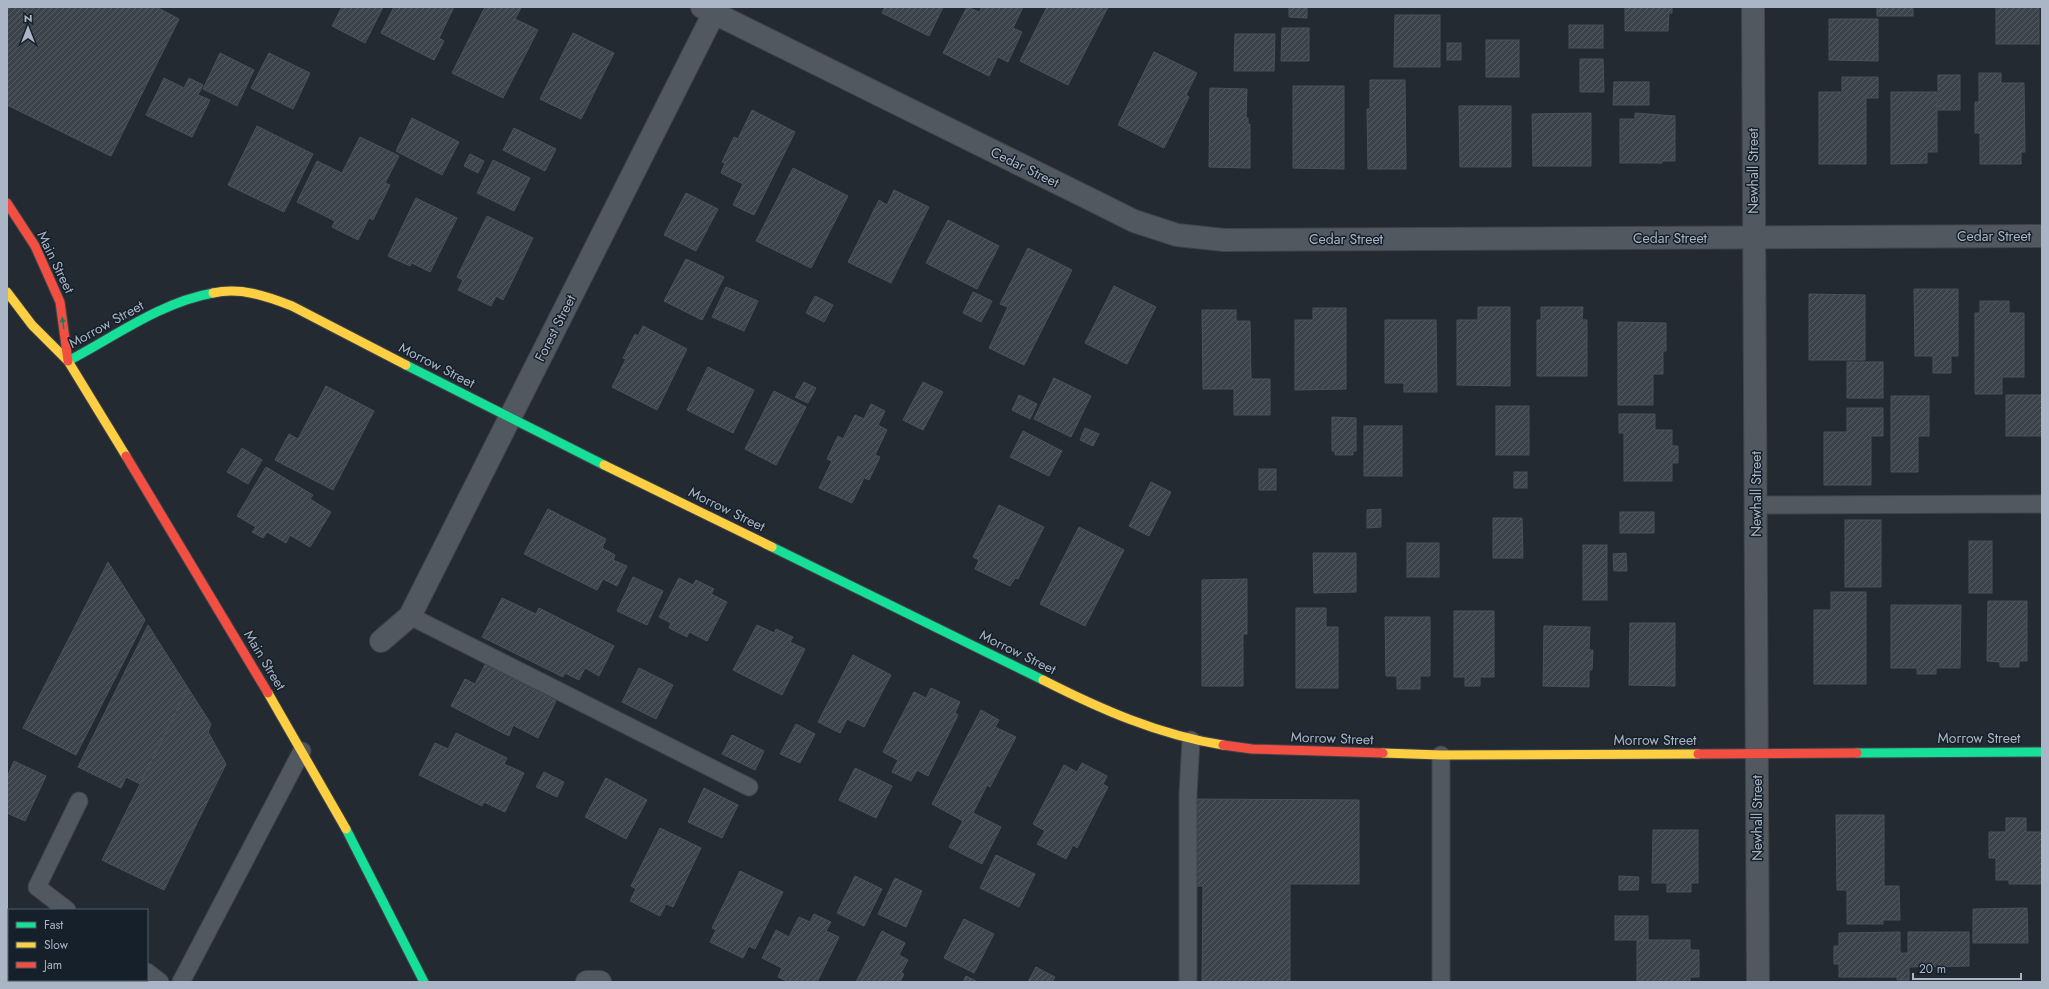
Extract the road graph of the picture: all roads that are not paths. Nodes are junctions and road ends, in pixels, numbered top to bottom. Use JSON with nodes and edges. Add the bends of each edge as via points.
{"nodes":[{"id":1,"x":1752,"y":7,"type":"edge"},
{"id":2,"x":711,"y":9,"type":"edge"},
{"id":3,"x":7,"y":203,"type":"edge"},
{"id":4,"x":2042,"y":236,"type":"edge"},
{"id":5,"x":1754,"y":238,"type":"junction"},
{"id":6,"x":7,"y":292,"type":"edge"},
{"id":7,"x":68,"y":361,"type":"junction"},
{"id":8,"x":509,"y":418,"type":"junction"},
{"id":9,"x":1756,"y":504,"type":"junction"},
{"id":10,"x":2042,"y":504,"type":"edge"},
{"id":11,"x":410,"y":616,"type":"junction"},
{"id":12,"x":381,"y":641,"type":"dead end"},
{"id":13,"x":1191,"y":740,"type":"junction"},
{"id":14,"x":302,"y":751,"type":"junction"},
{"id":15,"x":2042,"y":752,"type":"edge"},
{"id":16,"x":1757,"y":753,"type":"junction"},
{"id":17,"x":1441,"y":755,"type":"junction"},
{"id":18,"x":748,"y":786,"type":"dead end"},
{"id":19,"x":79,"y":801,"type":"dead end"},
{"id":20,"x":66,"y":909,"type":"edge"},
{"id":21,"x":148,"y":973,"type":"edge"},
{"id":22,"x":160,"y":982,"type":"edge"},
{"id":23,"x":181,"y":982,"type":"edge"},
{"id":24,"x":424,"y":982,"type":"edge"},
{"id":25,"x":587,"y":982,"type":"edge"},
{"id":26,"x":600,"y":982,"type":"edge"},
{"id":27,"x":1188,"y":982,"type":"edge"},
{"id":28,"x":1441,"y":982,"type":"edge"},
{"id":29,"x":1758,"y":982,"type":"edge"}],
"edges":[{"from":1,"to":5,"type":"street","name":"Newhall Street"},
{"from":2,"to":5,"type":"street","name":"Cedar Street","via":[[1134,221],[1176,235],[1224,240]]},
{"from":2,"to":8,"type":"street","name":"Forest Street"},
{"from":7,"to":3,"type":"street","name":"Main Street","one_way":true,"via":[[60,302],[35,246]]},
{"from":4,"to":5,"type":"street","name":"Cedar Street"},
{"from":5,"to":9,"type":"street","name":"Newhall Street"},
{"from":6,"to":7,"type":"street","name":"Main Street","via":[[32,325]]},
{"from":7,"to":8,"type":"street","name":"Morrow Street","via":[[181,300],[203,293],[248,292],[292,306]]},
{"from":7,"to":14,"type":"street","name":"Main Street"},
{"from":8,"to":11,"type":"street","name":"Forest Street"},
{"from":8,"to":13,"type":"street","name":"Morrow Street","via":[[1103,710]]},
{"from":9,"to":10,"type":"lane"},
{"from":9,"to":16,"type":"street","name":"Newhall Street"},
{"from":11,"to":12,"type":"street","name":"Forest Street"},
{"from":11,"to":18,"type":"lane"},
{"from":13,"to":17,"type":"street","name":"Morrow Street","via":[[1252,749]]},
{"from":13,"to":27,"type":"lane","via":[[1188,794]]},
{"from":14,"to":23,"type":"lane"},
{"from":14,"to":24,"type":"street","name":"Main Street","via":[[356,846]]},
{"from":15,"to":16,"type":"street","name":"Morrow Street"},
{"from":16,"to":17,"type":"street","name":"Morrow Street"},
{"from":16,"to":29,"type":"street","name":"Newhall Street"},
{"from":17,"to":28,"type":"lane"},
{"from":19,"to":20,"type":"lane","via":[[37,887]]},
{"from":21,"to":22,"type":"lane"},
{"from":25,"to":26,"type":"street"}]}
